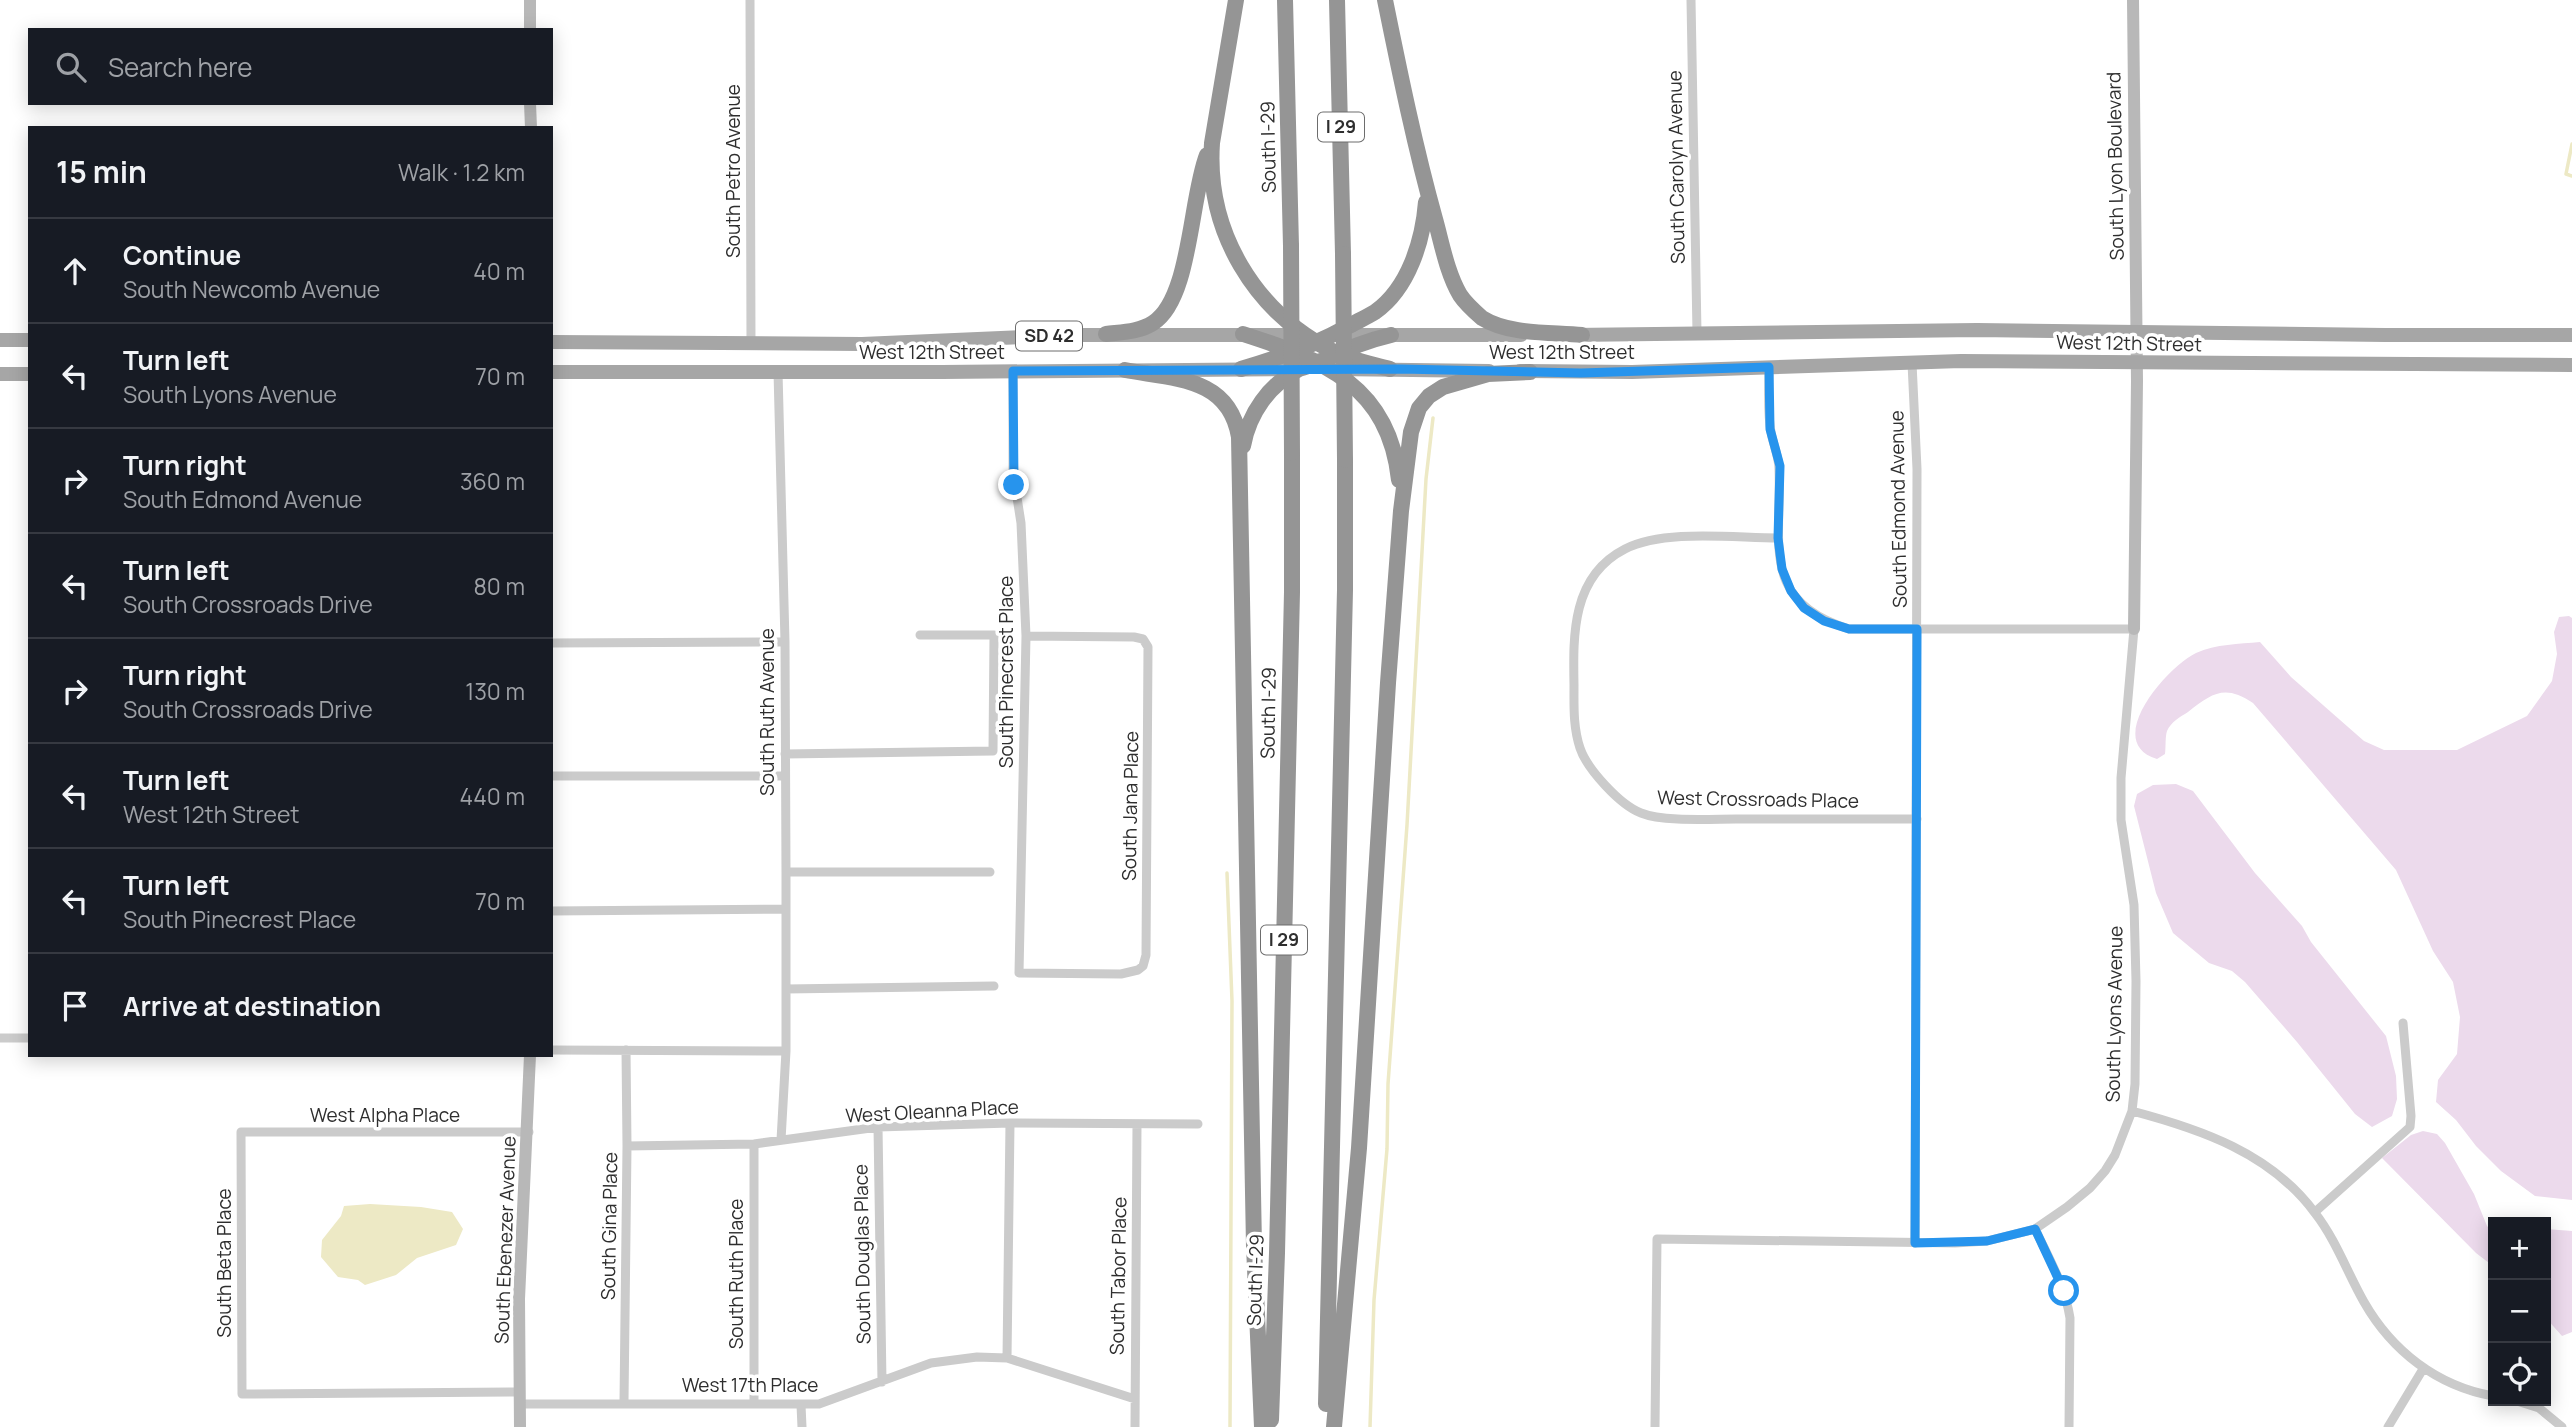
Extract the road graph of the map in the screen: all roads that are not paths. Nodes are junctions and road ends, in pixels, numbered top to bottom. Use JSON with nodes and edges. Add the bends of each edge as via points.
{"nodes":[{"id":1,"x":530,"y":0,"type":"edge"},
{"id":2,"x":750,"y":0,"type":"edge"},
{"id":3,"x":1236,"y":0,"type":"edge"},
{"id":4,"x":1284,"y":0,"type":"edge"},
{"id":5,"x":1337,"y":0,"type":"edge"},
{"id":6,"x":1385,"y":0,"type":"edge"},
{"id":7,"x":1692,"y":0,"type":"edge"},
{"id":8,"x":2133,"y":0,"type":"edge"},
{"id":9,"x":530,"y":28,"type":"edge"},
{"id":10,"x":530,"y":105,"type":"edge"},
{"id":11,"x":531,"y":126,"type":"edge"},
{"id":12,"x":1212,"y":143,"type":"junction"},
{"id":13,"x":1427,"y":189,"type":"junction"},
{"id":14,"x":2136,"y":332,"type":"junction"},
{"id":15,"x":1697,"y":333,"type":"junction"},
{"id":16,"x":1106,"y":334,"type":"junction"},
{"id":17,"x":1243,"y":334,"type":"junction"},
{"id":18,"x":1303,"y":335,"type":"junction"},
{"id":19,"x":1391,"y":335,"type":"junction"},
{"id":20,"x":1582,"y":335,"type":"junction"},
{"id":21,"x":2572,"y":335,"type":"edge"},
{"id":22,"x":1326,"y":339,"type":"junction"},
{"id":23,"x":1,"y":340,"type":"edge"},
{"id":24,"x":28,"y":340,"type":"edge"},
{"id":25,"x":553,"y":342,"type":"edge"},
{"id":26,"x":751,"y":343,"type":"junction"},
{"id":27,"x":1296,"y":352,"type":"junction"},
{"id":28,"x":1329,"y":361,"type":"junction"},
{"id":29,"x":2136,"y":362,"type":"junction"},
{"id":30,"x":1912,"y":363,"type":"junction"},
{"id":31,"x":2572,"y":365,"type":"edge"},
{"id":32,"x":1769,"y":367,"type":"junction"},
{"id":33,"x":1241,"y":369,"type":"junction"},
{"id":34,"x":1300,"y":369,"type":"junction"},
{"id":35,"x":1390,"y":369,"type":"joint"},
{"id":36,"x":1125,"y":370,"type":"junction"},
{"id":37,"x":1013,"y":371,"type":"junction"},
{"id":38,"x":553,"y":372,"type":"edge"},
{"id":39,"x":778,"y":372,"type":"junction"},
{"id":40,"x":1530,"y":372,"type":"junction"},
{"id":41,"x":0,"y":374,"type":"edge"},
{"id":42,"x":28,"y":374,"type":"edge"},
{"id":43,"x":1240,"y":469,"type":"junction"},
{"id":44,"x":1401,"y":511,"type":"junction"},
{"id":45,"x":1778,"y":538,"type":"junction"},
{"id":46,"x":1917,"y":629,"type":"junction"},
{"id":47,"x":2134,"y":629,"type":"junction"},
{"id":48,"x":920,"y":635,"type":"dead end"},
{"id":49,"x":1026,"y":635,"type":"junction"},
{"id":50,"x":785,"y":642,"type":"junction"},
{"id":51,"x":553,"y":643,"type":"edge"},
{"id":52,"x":785,"y":754,"type":"junction"},
{"id":53,"x":553,"y":776,"type":"edge"},
{"id":54,"x":784,"y":776,"type":"junction"},
{"id":55,"x":1917,"y":820,"type":"junction"},
{"id":56,"x":786,"y":872,"type":"junction"},
{"id":57,"x":990,"y":872,"type":"dead end"},
{"id":58,"x":785,"y":909,"type":"junction"},
{"id":59,"x":553,"y":911,"type":"edge"},
{"id":60,"x":1019,"y":973,"type":"joint"},
{"id":61,"x":994,"y":986,"type":"dead end"},
{"id":62,"x":786,"y":989,"type":"junction"},
{"id":63,"x":2403,"y":1023,"type":"dead end"},
{"id":64,"x":0,"y":1038,"type":"edge"},
{"id":65,"x":28,"y":1038,"type":"edge"},
{"id":66,"x":553,"y":1049,"type":"edge"},
{"id":67,"x":626,"y":1050,"type":"junction"},
{"id":68,"x":786,"y":1051,"type":"junction"},
{"id":69,"x":530,"y":1057,"type":"edge"},
{"id":70,"x":2132,"y":1111,"type":"junction"},
{"id":71,"x":1010,"y":1124,"type":"junction"},
{"id":72,"x":1198,"y":1124,"type":"dead end"},
{"id":73,"x":1137,"y":1125,"type":"junction"},
{"id":74,"x":878,"y":1127,"type":"junction"},
{"id":75,"x":241,"y":1132,"type":"joint"},
{"id":76,"x":528,"y":1132,"type":"junction"},
{"id":77,"x":781,"y":1140,"type":"junction"},
{"id":78,"x":754,"y":1144,"type":"junction"},
{"id":79,"x":628,"y":1146,"type":"junction"},
{"id":80,"x":2315,"y":1212,"type":"junction"},
{"id":81,"x":2035,"y":1229,"type":"junction"},
{"id":82,"x":1915,"y":1243,"type":"junction"},
{"id":83,"x":1007,"y":1358,"type":"junction"},
{"id":84,"x":2423,"y":1369,"type":"junction"},
{"id":85,"x":881,"y":1382,"type":"junction"},
{"id":86,"x":242,"y":1394,"type":"joint"},
{"id":87,"x":2488,"y":1395,"type":"edge"},
{"id":88,"x":520,"y":1398,"type":"junction"},
{"id":89,"x":1135,"y":1399,"type":"junction"},
{"id":90,"x":624,"y":1402,"type":"junction"},
{"id":91,"x":754,"y":1404,"type":"junction"},
{"id":92,"x":801,"y":1405,"type":"junction"},
{"id":93,"x":2533,"y":1406,"type":"edge"},
{"id":94,"x":520,"y":1427,"type":"edge"},
{"id":95,"x":802,"y":1427,"type":"edge"},
{"id":96,"x":1135,"y":1427,"type":"edge"},
{"id":97,"x":1262,"y":1427,"type":"edge"},
{"id":98,"x":1270,"y":1427,"type":"edge"},
{"id":99,"x":1325,"y":1427,"type":"edge"},
{"id":100,"x":1334,"y":1427,"type":"edge"},
{"id":101,"x":1655,"y":1427,"type":"edge"},
{"id":102,"x":2069,"y":1427,"type":"edge"},
{"id":103,"x":2388,"y":1427,"type":"edge"},
{"id":104,"x":2562,"y":1427,"type":"edge"}],
"edges":[{"from":1,"to":9,"type":"street"},
{"from":2,"to":26,"type":"street","name":"South Petro Avenue"},
{"from":3,"to":12,"type":"highway"},
{"from":4,"to":98,"type":"highway","name":"South I-29","number":"I 29","bridge":true,"via":[[1291,246],[1292,592]]},
{"from":5,"to":99,"type":"highway","number":"I 29","bridge":true,"via":[[1345,618]]},
{"from":6,"to":13,"type":"highway"},
{"from":7,"to":15,"type":"street","name":"South Carolyn Avenue"},
{"from":8,"to":14,"type":"street","name":"South Lyon Boulevard"},
{"from":10,"to":11,"type":"street"},
{"from":12,"to":16,"type":"highway","via":[[1173,300],[1161,317],[1143,328]]},
{"from":12,"to":18,"type":"highway","via":[[1213,187],[1228,244],[1261,295]]},
{"from":13,"to":20,"type":"highway","via":[[1455,285],[1472,310],[1503,326]]},
{"from":13,"to":22,"type":"highway","via":[[1421,241],[1406,275],[1375,312]]},
{"from":14,"to":15,"type":"main road","name":"West 12th Street"},
{"from":14,"to":21,"type":"main road","name":"West 12th Street"},
{"from":14,"to":29,"type":"street","name":"South Lyon Boulevard"},
{"from":15,"to":20,"type":"main road","name":"West 12th Street"},
{"from":16,"to":17,"type":"main road","name":"West 12th Street","number":"SD 42"},
{"from":16,"to":26,"type":"main road","name":"West 12th Street","number":"SD 42"},
{"from":17,"to":18,"type":"main road","name":"West 12th Street","number":"SD 42"},
{"from":17,"to":27,"type":"highway"},
{"from":18,"to":22,"type":"highway"},
{"from":19,"to":20,"type":"main road","name":"West 12th Street"},
{"from":19,"to":22,"type":"main road","name":"West 12th Street"},
{"from":19,"to":28,"type":"highway","via":[[1357,343]]},
{"from":22,"to":27,"type":"highway"},
{"from":22,"to":28,"type":"highway"},
{"from":23,"to":24,"type":"main road"},
{"from":25,"to":26,"type":"main road","name":"West 12th Street","number":"SD 42"},
{"from":27,"to":28,"type":"highway"},
{"from":27,"to":33,"type":"highway"},
{"from":28,"to":34,"type":"highway"},
{"from":28,"to":35,"type":"highway"},
{"from":28,"to":44,"type":"highway","via":[[1384,424],[1395,454]]},
{"from":29,"to":30,"type":"main road","name":"West 12th Street"},
{"from":29,"to":31,"type":"main road","name":"West 12th Street"},
{"from":29,"to":47,"type":"street","name":"South Lyons Avenue"},
{"from":30,"to":32,"type":"main road","name":"West 12th Street"},
{"from":30,"to":46,"type":"street","name":"South Edmond Avenue"},
{"from":32,"to":40,"type":"main road","name":"West 12th Street"},
{"from":32,"to":45,"type":"street","via":[[1770,429],[1780,466]]},
{"from":33,"to":34,"type":"main road","name":"West 12th Street","number":"SD 42"},
{"from":33,"to":36,"type":"main road","name":"West 12th Street","number":"SD 42"},
{"from":34,"to":43,"type":"highway","via":[[1282,380],[1256,409],[1245,436]]},
{"from":35,"to":40,"type":"main road","name":"West 12th Street"},
{"from":36,"to":37,"type":"main road","name":"West 12th Street","number":"SD 42"},
{"from":36,"to":43,"type":"highway","via":[[1188,382],[1217,394],[1237,424]]},
{"from":37,"to":39,"type":"main road","name":"West 12th Street","number":"SD 42"},
{"from":37,"to":49,"type":"street","name":"South Pinecrest Place","via":[[1013,472],[1021,523]]},
{"from":38,"to":39,"type":"main road","name":"West 12th Street","number":"SD 42"},
{"from":39,"to":50,"type":"street","name":"South Ruth Avenue"},
{"from":40,"to":44,"type":"highway","via":[[1473,377],[1429,396],[1414,419]]},
{"from":41,"to":42,"type":"main road"},
{"from":43,"to":97,"type":"highway","via":[[1254,1246]]},
{"from":44,"to":100,"type":"highway","via":[[1359,1148]]},
{"from":45,"to":46,"type":"street","via":[[1782,569],[1804,608],[1849,629]]},
{"from":45,"to":55,"type":"street","name":"West Crossroads Place","via":[[1666,537],[1624,550],[1607,563],[1588,586],[1576,615],[1574,722],[1581,750],[1596,775],[1640,813],[1682,819]]},
{"from":46,"to":47,"type":"street"},
{"from":46,"to":55,"type":"street","name":"South Edmond Avenue"},
{"from":47,"to":70,"type":"street","name":"South Lyons Avenue","via":[[2122,774],[2122,820],[2135,915]]},
{"from":48,"to":52,"type":"street","via":[[994,635],[993,751]]},
{"from":49,"to":60,"type":"street","name":"South Pinecrest Place"},
{"from":49,"to":60,"type":"street","name":"South Jana Place","via":[[1134,637],[1143,639],[1148,647],[1146,955],[1138,970],[1121,975]]},
{"from":50,"to":51,"type":"street"},
{"from":50,"to":52,"type":"street","name":"South Ruth Avenue"},
{"from":52,"to":54,"type":"street","name":"South Ruth Avenue"},
{"from":53,"to":54,"type":"street"},
{"from":54,"to":56,"type":"street","name":"South Ruth Avenue"},
{"from":55,"to":82,"type":"street","name":"South Edmond Avenue"},
{"from":56,"to":57,"type":"street"},
{"from":56,"to":58,"type":"street","name":"South Ruth Avenue"},
{"from":58,"to":59,"type":"street"},
{"from":58,"to":62,"type":"street","name":"South Ruth Avenue"},
{"from":61,"to":62,"type":"street"},
{"from":62,"to":68,"type":"street","name":"South Ruth Avenue"},
{"from":63,"to":80,"type":"street","via":[[2410,1127]]},
{"from":64,"to":65,"type":"street"},
{"from":66,"to":67,"type":"street"},
{"from":67,"to":68,"type":"street"},
{"from":67,"to":79,"type":"street","name":"South Gina Place"},
{"from":68,"to":77,"type":"street"},
{"from":69,"to":76,"type":"street","name":"South Ebenezer Avenue"},
{"from":70,"to":80,"type":"street","via":[[2235,1146],[2274,1173]]},
{"from":70,"to":81,"type":"street","name":"South Lyons Avenue","via":[[2105,1171],[2090,1188]]},
{"from":71,"to":73,"type":"street","name":"West Oleanna Place"},
{"from":71,"to":74,"type":"street","name":"West Oleanna Place"},
{"from":71,"to":83,"type":"street"},
{"from":72,"to":73,"type":"street","name":"West Oleanna Place"},
{"from":73,"to":89,"type":"street","name":"South Tabor Place"},
{"from":74,"to":77,"type":"street","name":"West Oleanna Place"},
{"from":74,"to":85,"type":"street","name":"South Douglas Place"},
{"from":75,"to":76,"type":"street","name":"West Alpha Place"},
{"from":75,"to":86,"type":"street","name":"South Beta Place"},
{"from":76,"to":88,"type":"street","name":"South Ebenezer Avenue","via":[[519,1299]]},
{"from":77,"to":78,"type":"street","name":"West Oleanna Place"},
{"from":78,"to":79,"type":"street","name":"West Oleanna Place"},
{"from":78,"to":91,"type":"street","name":"South Ruth Place"},
{"from":79,"to":90,"type":"street","name":"South Gina Place"},
{"from":80,"to":84,"type":"street","via":[[2373,1316]]},
{"from":81,"to":82,"type":"street","name":"South Lyons Avenue","via":[[1987,1241]]},
{"from":81,"to":102,"type":"street","via":[[2068,1305]]},
{"from":82,"to":101,"type":"street","name":"South Lyons Avenue","via":[[1657,1239]]},
{"from":83,"to":85,"type":"street","name":"West 17th Place","via":[[959,1357]]},
{"from":83,"to":89,"type":"street","name":"West 17th Place"},
{"from":84,"to":87,"type":"street","via":[[2458,1387]]},
{"from":84,"to":103,"type":"street"},
{"from":85,"to":92,"type":"street","name":"West 17th Place","via":[[838,1399]]},
{"from":86,"to":88,"type":"street","name":"West 17th Place"},
{"from":88,"to":90,"type":"street","name":"West 17th Place"},
{"from":88,"to":94,"type":"street","name":"South Ebenezer Avenue"},
{"from":89,"to":96,"type":"street","name":"South Tabor Place"},
{"from":90,"to":91,"type":"street","name":"West 17th Place"},
{"from":91,"to":92,"type":"street","name":"West 17th Place"},
{"from":92,"to":95,"type":"street"},
{"from":93,"to":104,"type":"street"}]}
